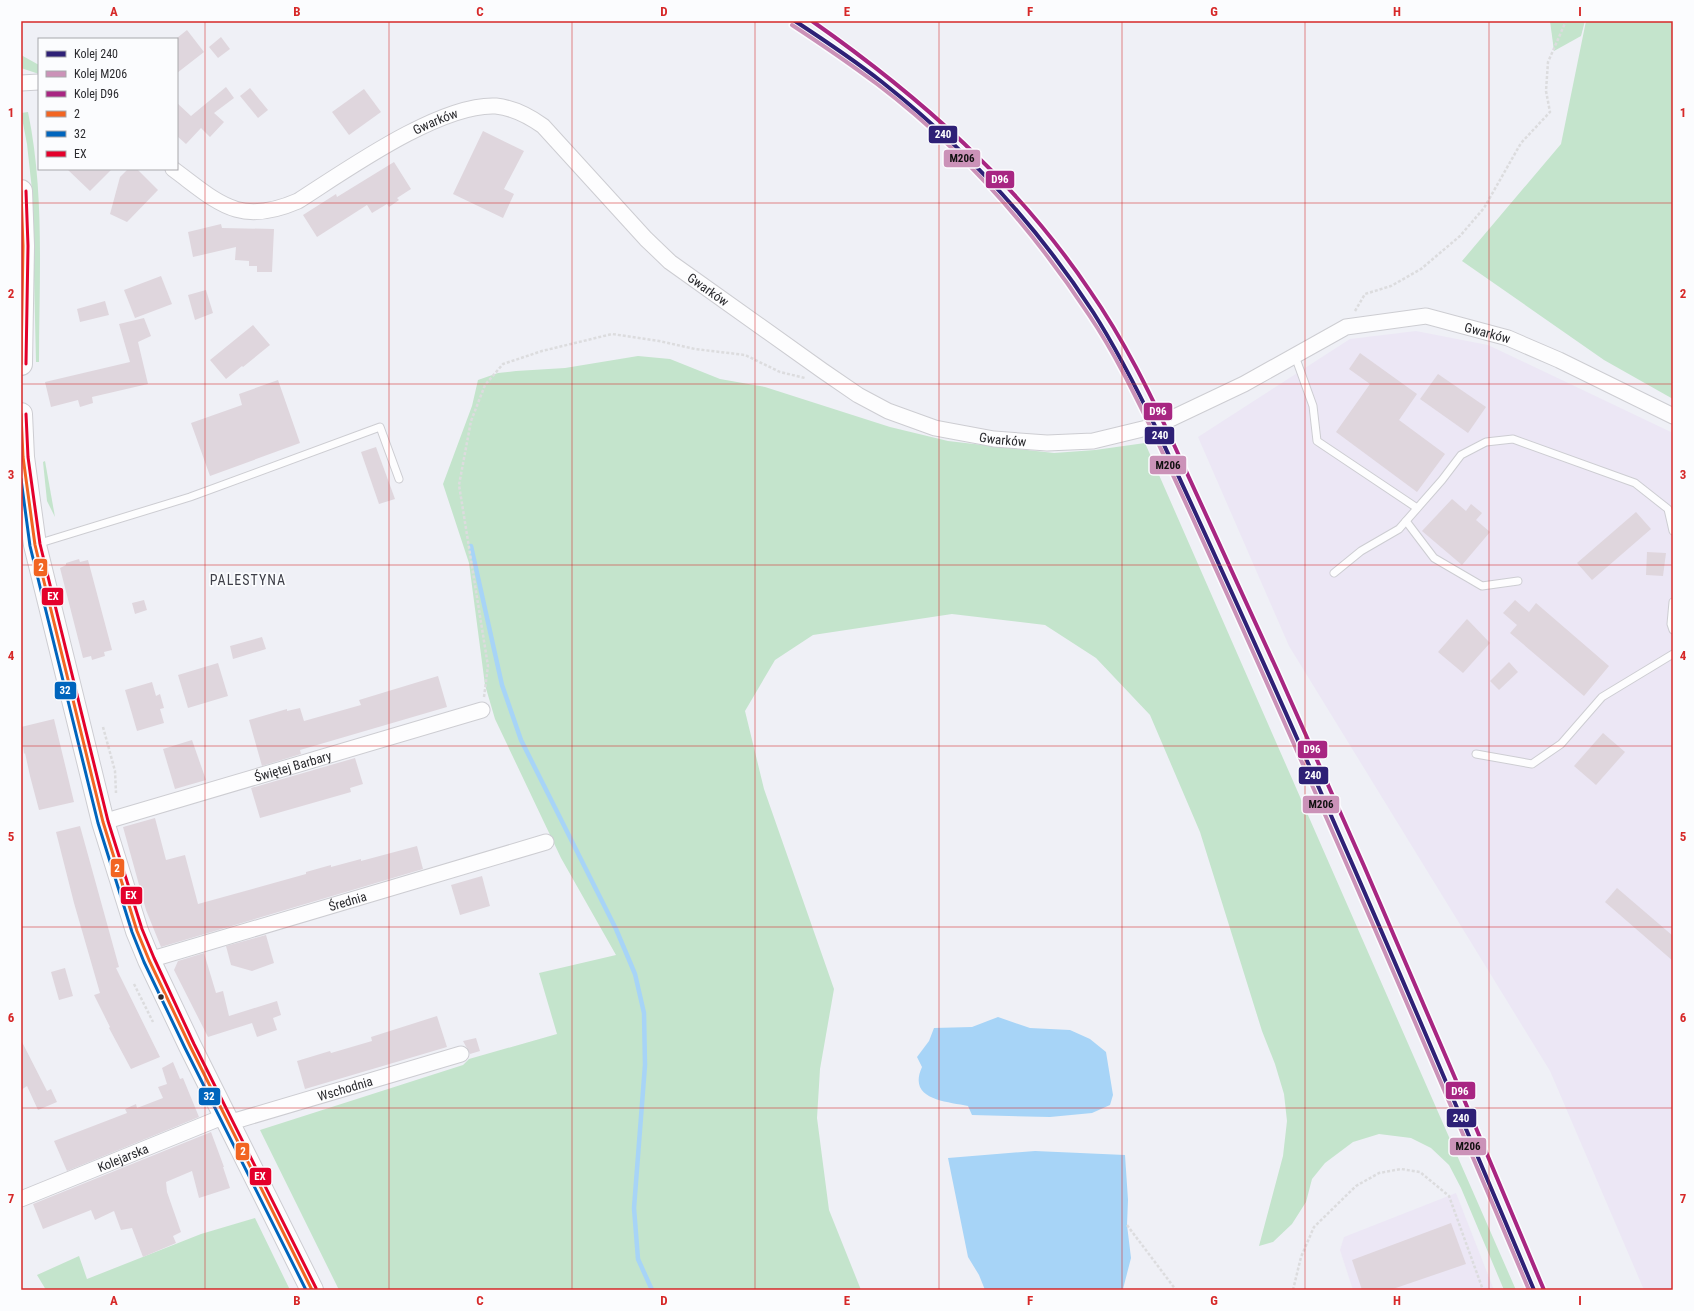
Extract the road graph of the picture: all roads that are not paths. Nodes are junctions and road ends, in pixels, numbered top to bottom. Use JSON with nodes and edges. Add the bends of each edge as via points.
{"nodes":[{"id":1,"x":38,"y":82,"type":"edge"},
{"id":2,"x":21,"y":83,"type":"edge"},
{"id":3,"x":174,"y":170,"type":"edge"},
{"id":4,"x":21,"y":191,"type":"edge"},
{"id":5,"x":1295,"y":356,"type":"junction"},
{"id":6,"x":21,"y":364,"type":"edge"},
{"id":7,"x":21,"y":414,"type":"edge"},
{"id":8,"x":1673,"y":416,"type":"edge"},
{"id":9,"x":21,"y":431,"type":"edge"},
{"id":10,"x":399,"y":478,"type":"dead end"},
{"id":11,"x":1417,"y":508,"type":"junction"},
{"id":12,"x":1406,"y":520,"type":"junction"},
{"id":13,"x":1673,"y":531,"type":"edge"},
{"id":14,"x":35,"y":545,"type":"junction"},
{"id":15,"x":1334,"y":573,"type":"dead end"},
{"id":16,"x":1518,"y":581,"type":"dead end"},
{"id":17,"x":1673,"y":602,"type":"edge"},
{"id":18,"x":1673,"y":630,"type":"edge"},
{"id":19,"x":1673,"y":654,"type":"edge"},
{"id":20,"x":482,"y":710,"type":"road end"},
{"id":21,"x":1476,"y":754,"type":"dead end"},
{"id":22,"x":103,"y":822,"type":"junction"},
{"id":23,"x":546,"y":842,"type":"dead end"},
{"id":24,"x":149,"y":960,"type":"junction"},
{"id":25,"x":461,"y":1054,"type":"dead end"},
{"id":26,"x":227,"y":1120,"type":"junction"},
{"id":27,"x":21,"y":1199,"type":"edge"},
{"id":28,"x":312,"y":1290,"type":"edge"}],
"edges":[{"from":1,"to":2,"type":"street"},
{"from":3,"to":5,"type":"street","name":"Gwarków","via":[[228,208],[253,212],[283,208],[399,138],[424,126],[466,111],[494,106],[505,107],[529,116],[543,126],[640,234],[670,262],[823,372],[888,411],[935,428],[986,437],[1075,443],[1155,426],[1244,384]]},
{"from":4,"to":6,"type":"main road"},
{"from":5,"to":8,"type":"street","name":"Gwarków","via":[[1346,327],[1426,316],[1508,338]]},
{"from":5,"to":11,"type":"lane","via":[[1313,406],[1317,441]]},
{"from":7,"to":9,"type":"main road"},
{"from":9,"to":14,"type":"main road"},
{"from":10,"to":14,"type":"lane","via":[[380,427],[190,497]]},
{"from":11,"to":12,"type":"lane"},
{"from":11,"to":13,"type":"lane","via":[[1461,455],[1486,442],[1513,439],[1636,483],[1668,509]]},
{"from":12,"to":15,"type":"lane","via":[[1398,529],[1361,551]]},
{"from":12,"to":16,"type":"lane","via":[[1434,558],[1482,586]]},
{"from":14,"to":22,"type":"main road"},
{"from":17,"to":18,"type":"lane"},
{"from":19,"to":21,"type":"lane","via":[[1602,697],[1561,744],[1532,764]]},
{"from":20,"to":22,"type":"street","name":"Świętej Barbary"},
{"from":22,"to":24,"type":"main road","via":[[134,923]]},
{"from":23,"to":24,"type":"street","name":"Średnia"},
{"from":24,"to":26,"type":"main road"},
{"from":25,"to":26,"type":"street","name":"Wschodnia"},
{"from":26,"to":27,"type":"street","name":"Kolejarska"},
{"from":26,"to":28,"type":"main road"}]}
